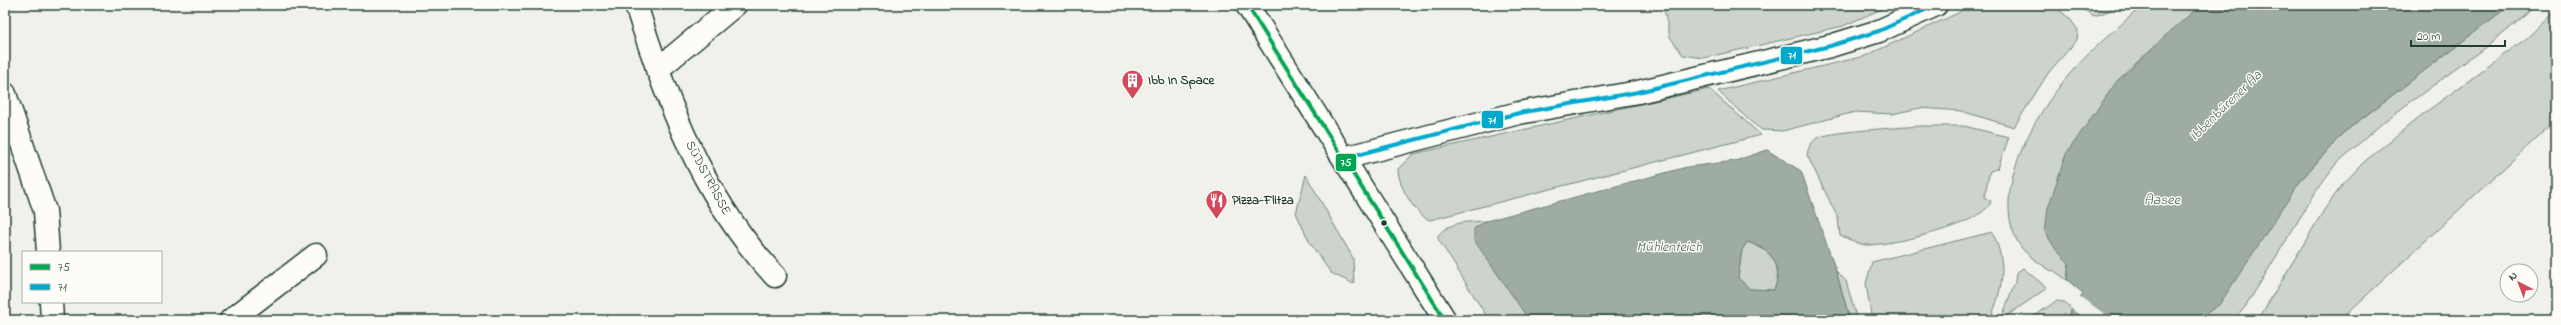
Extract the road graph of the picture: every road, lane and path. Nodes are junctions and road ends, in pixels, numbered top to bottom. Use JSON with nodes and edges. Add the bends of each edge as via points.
{"nodes":[{"id":1,"x":636,"y":5,"type":"edge"},
{"id":2,"x":735,"y":5,"type":"edge"},
{"id":3,"x":1247,"y":5,"type":"edge"},
{"id":4,"x":1936,"y":5,"type":"edge"},
{"id":5,"x":657,"y":70,"type":"junction"},
{"id":6,"x":5,"y":94,"type":"edge"},
{"id":7,"x":1344,"y":158,"type":"junction"},
{"id":8,"x":48,"y":251,"type":"edge"},
{"id":9,"x":316,"y":255,"type":"dead end"},
{"id":10,"x":775,"y":276,"type":"dead end"},
{"id":11,"x":51,"y":303,"type":"edge"},
{"id":12,"x":52,"y":320,"type":"edge"},
{"id":13,"x":231,"y":320,"type":"edge"},
{"id":14,"x":1445,"y":320,"type":"edge"}],
"edges":[{"from":1,"to":5,"type":"street","name":"SÜDSTRASSE"},
{"from":2,"to":5,"type":"street"},
{"from":3,"to":7,"type":"street"},
{"from":4,"to":7,"type":"street","via":[[1879,31],[1830,46],[1638,92],[1519,113]]},
{"from":5,"to":10,"type":"street","name":"SÜDSTRASSE","via":[[673,114],[716,198],[742,239]]},
{"from":6,"to":8,"type":"street","via":[[45,211]]},
{"from":7,"to":14,"type":"street"},
{"from":9,"to":13,"type":"street"},
{"from":11,"to":12,"type":"street"}]}
